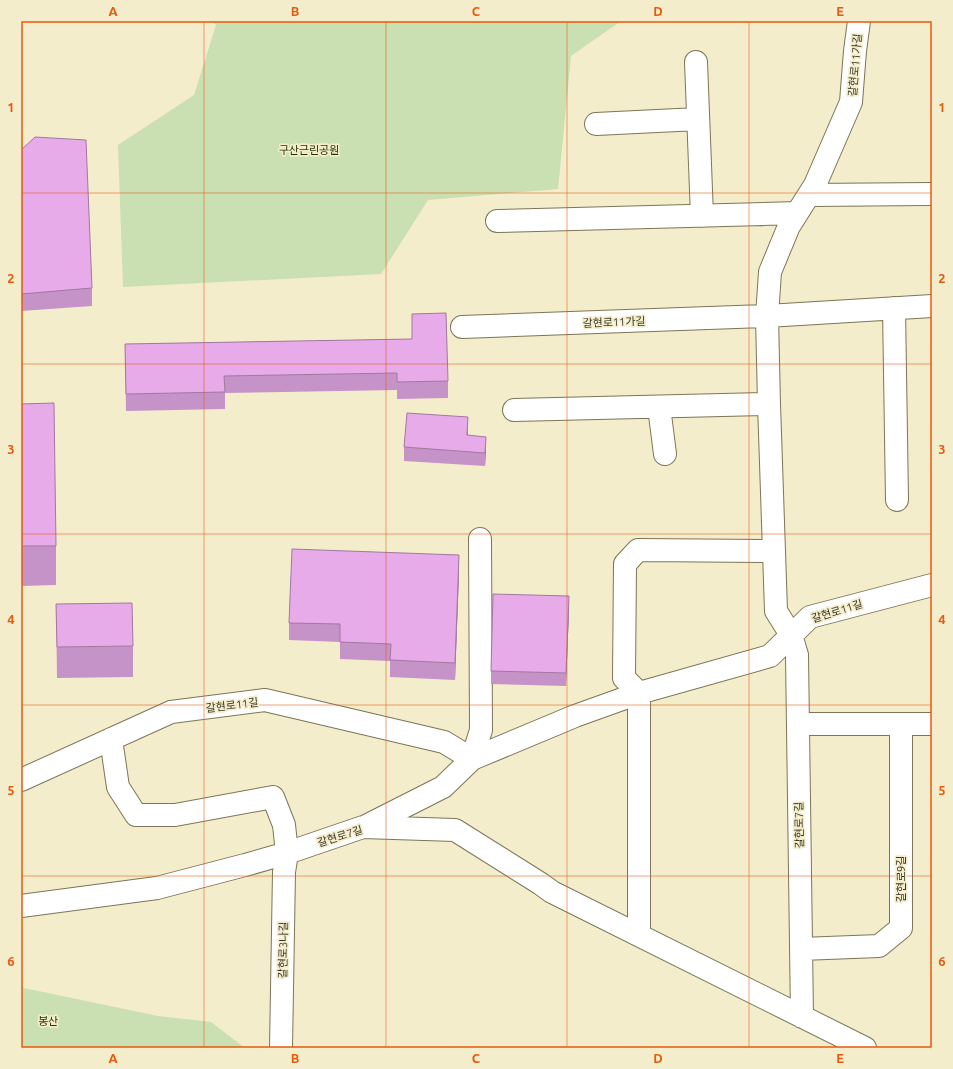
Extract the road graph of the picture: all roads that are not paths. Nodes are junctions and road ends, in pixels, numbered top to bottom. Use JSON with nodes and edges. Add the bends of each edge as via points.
{"nodes":[{"id":1,"x":859,"y":21,"type":"edge"},
{"id":2,"x":696,"y":62,"type":"dead end"},
{"id":3,"x":698,"y":119,"type":"junction"},
{"id":4,"x":596,"y":124,"type":"dead end"},
{"id":5,"x":932,"y":194,"type":"edge"},
{"id":6,"x":809,"y":195,"type":"junction"},
{"id":7,"x":797,"y":213,"type":"junction"},
{"id":8,"x":702,"y":216,"type":"junction"},
{"id":9,"x":497,"y":221,"type":"dead end"},
{"id":10,"x":932,"y":306,"type":"edge"},
{"id":11,"x":894,"y":308,"type":"junction"},
{"id":12,"x":767,"y":316,"type":"junction"},
{"id":13,"x":462,"y":327,"type":"dead end"},
{"id":14,"x":769,"y":404,"type":"junction"},
{"id":15,"x":659,"y":407,"type":"junction"},
{"id":16,"x":514,"y":410,"type":"dead end"},
{"id":17,"x":665,"y":454,"type":"dead end"},
{"id":18,"x":896,"y":500,"type":"dead end"},
{"id":19,"x":480,"y":539,"type":"dead end"},
{"id":20,"x":773,"y":551,"type":"junction"},
{"id":21,"x":932,"y":585,"type":"edge"},
{"id":22,"x":792,"y":635,"type":"junction"},
{"id":23,"x":640,"y":694,"type":"junction"},
{"id":24,"x":798,"y":724,"type":"junction"},
{"id":25,"x":901,"y":724,"type":"junction"},
{"id":26,"x":932,"y":724,"type":"edge"},
{"id":27,"x":111,"y":739,"type":"junction"},
{"id":28,"x":472,"y":759,"type":"junction"},
{"id":29,"x":21,"y":780,"type":"edge"},
{"id":30,"x":363,"y":827,"type":"junction"},
{"id":31,"x":287,"y":853,"type":"junction"},
{"id":32,"x":21,"y":906,"type":"edge"},
{"id":33,"x":639,"y":935,"type":"junction"},
{"id":34,"x":801,"y":949,"type":"junction"},
{"id":35,"x":802,"y":1017,"type":"junction"},
{"id":36,"x":281,"y":1048,"type":"edge"},
{"id":37,"x":865,"y":1048,"type":"edge"}],
"edges":[{"from":1,"to":6,"type":"street","name":"갈현로11가길","via":[[851,102]]},
{"from":2,"to":3,"type":"street"},
{"from":3,"to":4,"type":"street"},
{"from":3,"to":8,"type":"street"},
{"from":5,"to":6,"type":"street"},
{"from":6,"to":7,"type":"street","name":"갈현로11가길"},
{"from":7,"to":8,"type":"street"},
{"from":7,"to":12,"type":"street","name":"갈현로11가길","via":[[770,272]]},
{"from":8,"to":9,"type":"street"},
{"from":10,"to":11,"type":"street","name":"갈현로11가길"},
{"from":11,"to":12,"type":"street","name":"갈현로11가길"},
{"from":11,"to":18,"type":"street"},
{"from":12,"to":13,"type":"street","name":"갈현로11가길"},
{"from":12,"to":14,"type":"street","name":"갈현로11가길"},
{"from":14,"to":15,"type":"street"},
{"from":14,"to":20,"type":"street","name":"갈현로11가길"},
{"from":15,"to":16,"type":"street"},
{"from":15,"to":17,"type":"street"},
{"from":19,"to":28,"type":"street","via":[[481,730]]},
{"from":20,"to":22,"type":"street","name":"갈현로11가길","via":[[776,611]]},
{"from":20,"to":23,"type":"street","via":[[638,550],[625,564],[624,678]]},
{"from":21,"to":22,"type":"street","name":"갈현로11길","via":[[810,617]]},
{"from":22,"to":23,"type":"street","name":"갈현로11길","via":[[770,656]]},
{"from":22,"to":24,"type":"street","name":"갈현로7길","via":[[797,655]]},
{"from":23,"to":28,"type":"street","name":"갈현로11길","via":[[574,716]]},
{"from":23,"to":33,"type":"street"},
{"from":24,"to":25,"type":"street"},
{"from":24,"to":34,"type":"street","name":"갈현로7길"},
{"from":25,"to":26,"type":"street"},
{"from":25,"to":34,"type":"street","name":"갈현로9길","via":[[901,928],[879,946]]},
{"from":27,"to":28,"type":"street","name":"갈현로11길","via":[[171,712],[265,700],[444,742]]},
{"from":27,"to":29,"type":"street","name":"갈현로11길"},
{"from":27,"to":31,"type":"street","name":"갈현로3나길","via":[[118,787],[136,816],[175,815],[273,796],[284,825]]},
{"from":28,"to":30,"type":"street","name":"갈현로11길","via":[[443,787]]},
{"from":30,"to":31,"type":"street","name":"갈현로7길"},
{"from":30,"to":33,"type":"street","name":"갈현로7길","via":[[456,830],[552,892]]},
{"from":31,"to":32,"type":"street","name":"갈현로7길","via":[[157,888]]},
{"from":31,"to":36,"type":"street","name":"갈현로3나길","via":[[284,872]]},
{"from":33,"to":35,"type":"street","name":"갈현로7길"},
{"from":34,"to":35,"type":"street","name":"갈현로7길"},
{"from":35,"to":37,"type":"street","name":"갈현로7길"}]}
